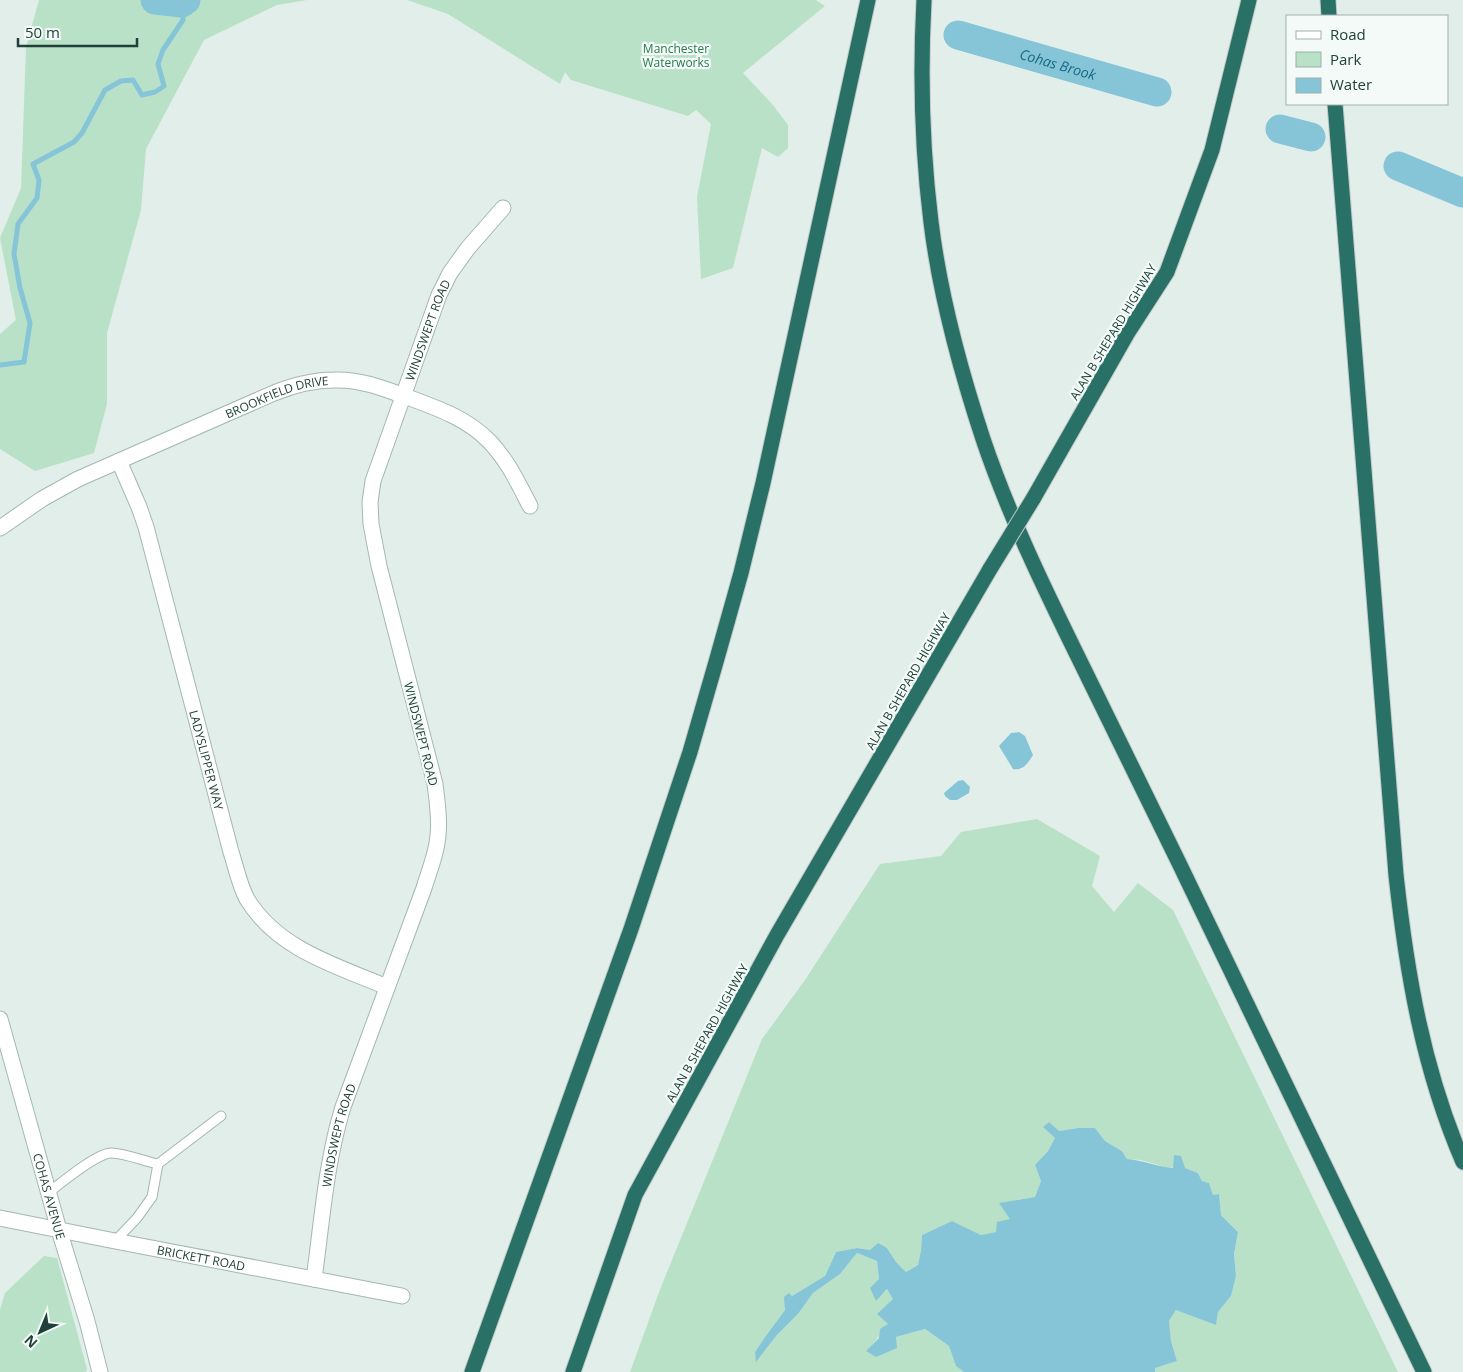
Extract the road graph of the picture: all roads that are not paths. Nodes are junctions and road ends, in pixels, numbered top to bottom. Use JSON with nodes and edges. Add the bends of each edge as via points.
{"nodes":[{"id":1,"x":868,"y":0,"type":"edge"},
{"id":2,"x":924,"y":0,"type":"edge"},
{"id":3,"x":1249,"y":0,"type":"edge"},
{"id":4,"x":1328,"y":0,"type":"edge"},
{"id":5,"x":1329,"y":15,"type":"edge"},
{"id":6,"x":1335,"y":105,"type":"edge"},
{"id":7,"x":503,"y":208,"type":"dead end"},
{"id":8,"x":402,"y":396,"type":"junction"},
{"id":9,"x":118,"y":461,"type":"junction"},
{"id":10,"x":530,"y":506,"type":"dead end"},
{"id":11,"x":0,"y":528,"type":"edge"},
{"id":12,"x":387,"y":987,"type":"junction"},
{"id":13,"x":0,"y":1019,"type":"edge"},
{"id":14,"x":221,"y":1116,"type":"dead end"},
{"id":15,"x":1463,"y":1162,"type":"edge"},
{"id":16,"x":158,"y":1164,"type":"junction"},
{"id":17,"x":48,"y":1193,"type":"junction"},
{"id":18,"x":0,"y":1218,"type":"edge"},
{"id":19,"x":59,"y":1230,"type":"junction"},
{"id":20,"x":115,"y":1241,"type":"junction"},
{"id":21,"x":314,"y":1279,"type":"junction"},
{"id":22,"x":402,"y":1296,"type":"dead end"},
{"id":23,"x":100,"y":1372,"type":"edge"},
{"id":24,"x":472,"y":1372,"type":"edge"},
{"id":25,"x":573,"y":1372,"type":"edge"},
{"id":26,"x":1424,"y":1372,"type":"edge"}],
"edges":[{"from":1,"to":24,"type":"highway","via":[[763,483],[685,770],[632,929]]},
{"from":2,"to":26,"type":"highway","via":[[922,116],[932,226],[941,281],[967,388],[1003,494],[1048,596]]},
{"from":3,"to":25,"type":"highway","name":"ALAN B SHEPARD HIGHWAY","bridge":true,"via":[[1212,150],[1167,272],[1127,334],[777,935],[635,1195]]},
{"from":4,"to":5,"type":"highway"},
{"from":6,"to":15,"type":"highway","via":[[1402,930],[1422,1040],[1437,1094]]},
{"from":7,"to":8,"type":"street","name":"WINDSWEPT ROAD","via":[[450,273]]},
{"from":8,"to":9,"type":"street","name":"BROOKFIELD DRIVE","via":[[354,381],[316,381],[294,385]]},
{"from":8,"to":10,"type":"street","name":"BROOKFIELD DRIVE","via":[[461,419],[488,440],[510,466]]},
{"from":8,"to":12,"type":"street","name":"WINDSWEPT ROAD","via":[[373,480],[371,524],[434,784],[438,836],[424,888]]},
{"from":9,"to":11,"type":"street","name":"BROOKFIELD DRIVE","via":[[60,488]]},
{"from":9,"to":12,"type":"street","name":"LADYSLIPPER WAY","via":[[146,527],[231,852],[247,898],[268,925],[292,945]]},
{"from":12,"to":21,"type":"street","name":"WINDSWEPT ROAD","via":[[343,1107],[330,1155]]},
{"from":13,"to":17,"type":"street","name":"COHAS AVENUE"},
{"from":14,"to":16,"type":"lane"},
{"from":16,"to":17,"type":"lane","via":[[109,1153],[96,1158]]},
{"from":16,"to":20,"type":"lane","via":[[152,1197],[138,1218]]},
{"from":17,"to":19,"type":"street","name":"COHAS AVENUE"},
{"from":18,"to":19,"type":"street","name":"BRICKETT ROAD"},
{"from":19,"to":20,"type":"street","name":"BRICKETT ROAD"},
{"from":19,"to":23,"type":"street","name":"COHAS AVENUE"},
{"from":20,"to":21,"type":"street","name":"BRICKETT ROAD"},
{"from":21,"to":22,"type":"street","name":"BRICKETT ROAD"}]}
